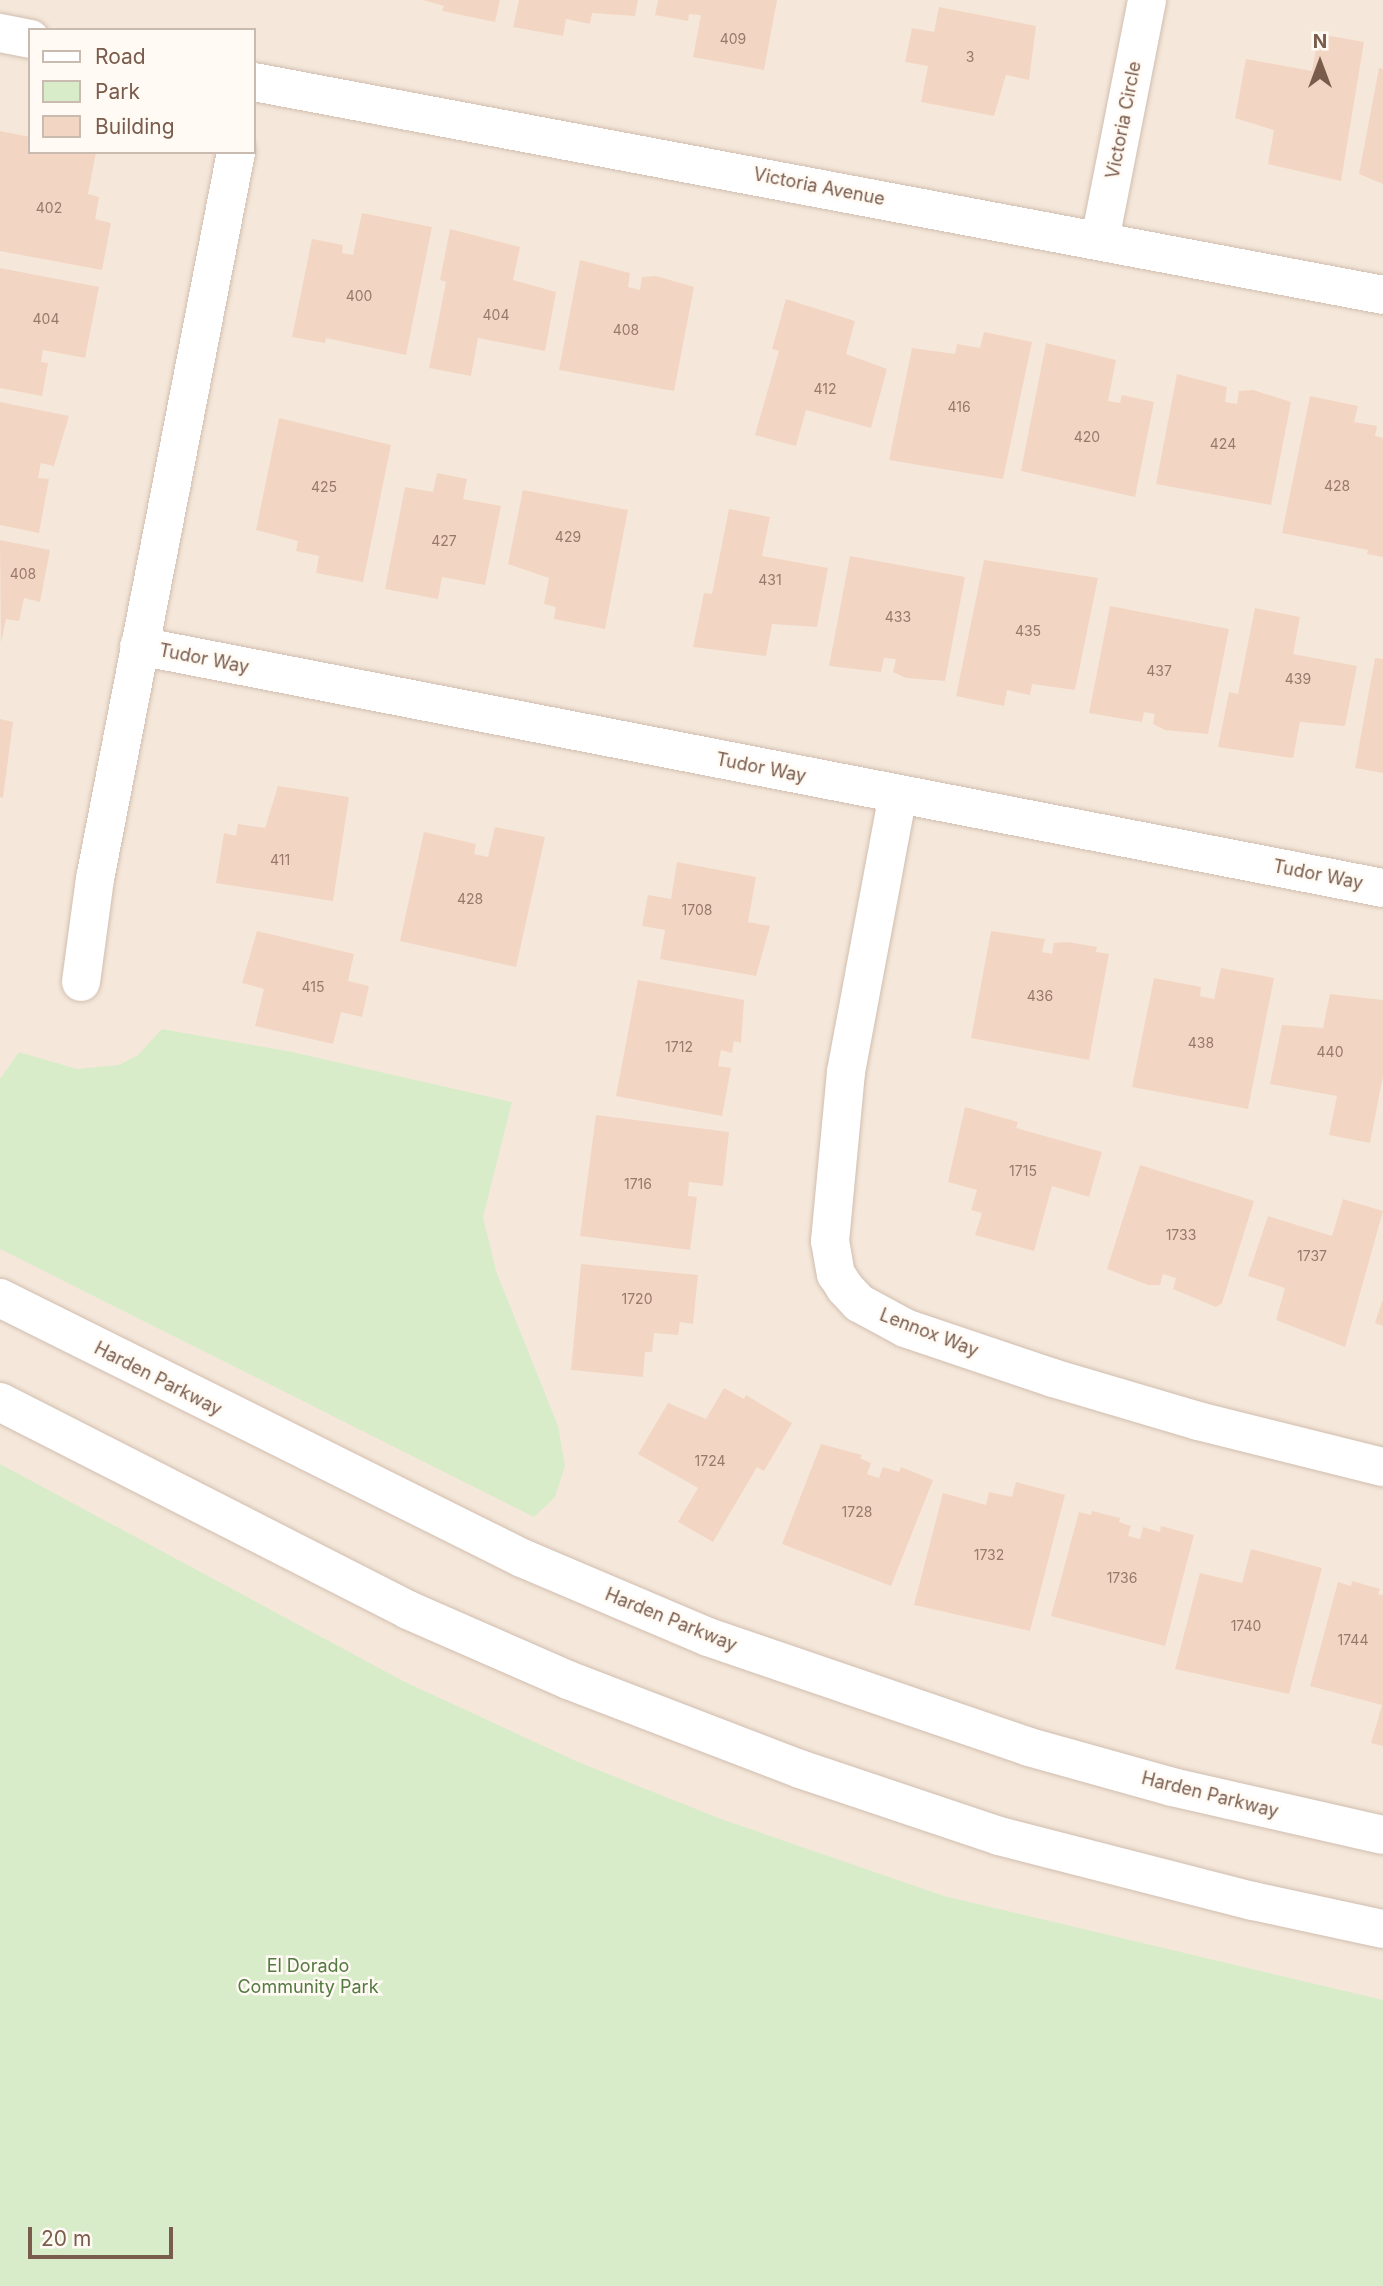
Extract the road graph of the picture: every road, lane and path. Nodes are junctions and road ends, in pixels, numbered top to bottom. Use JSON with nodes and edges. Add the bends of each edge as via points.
{"nodes":[{"id":1,"x":1147,"y":0,"type":"edge"},
{"id":2,"x":0,"y":33,"type":"edge"},
{"id":3,"x":28,"y":39,"type":"edge"},
{"id":4,"x":256,"y":82,"type":"edge"},
{"id":5,"x":236,"y":154,"type":"edge"},
{"id":6,"x":1100,"y":240,"type":"junction"},
{"id":7,"x":1383,"y":295,"type":"edge"},
{"id":8,"x":139,"y":646,"type":"junction"},
{"id":9,"x":898,"y":794,"type":"junction"},
{"id":10,"x":1383,"y":888,"type":"edge"},
{"id":11,"x":81,"y":982,"type":"dead end"},
{"id":12,"x":0,"y":1298,"type":"edge"},
{"id":13,"x":0,"y":1402,"type":"edge"},
{"id":14,"x":1383,"y":1467,"type":"edge"},
{"id":15,"x":1383,"y":1835,"type":"edge"},
{"id":16,"x":1383,"y":1929,"type":"edge"}],
"edges":[{"from":1,"to":6,"type":"street","name":"Victoria Circle"},
{"from":2,"to":3,"type":"street"},
{"from":4,"to":6,"type":"street","name":"Victoria Avenue"},
{"from":5,"to":8,"type":"street","name":"Tudor Way"},
{"from":6,"to":7,"type":"street","name":"Victoria Avenue"},
{"from":8,"to":9,"type":"street","name":"Tudor Way"},
{"from":8,"to":11,"type":"street","name":"Tudor Way","via":[[95,879]]},
{"from":9,"to":10,"type":"street","name":"Tudor Way"},
{"from":9,"to":14,"type":"street","name":"Lennox Way","via":[[861,975],[843,1097],[830,1241],[836,1274],[845,1288],[859,1303],[905,1328],[1053,1378],[1198,1421]]},
{"from":12,"to":15,"type":"street","name":"Harden Parkway","via":[[522,1558],[708,1637],[1028,1747],[1172,1787]]},
{"from":13,"to":16,"type":"street","via":[[408,1610],[568,1680],[787,1765],[999,1836],[1254,1902]]}]}
